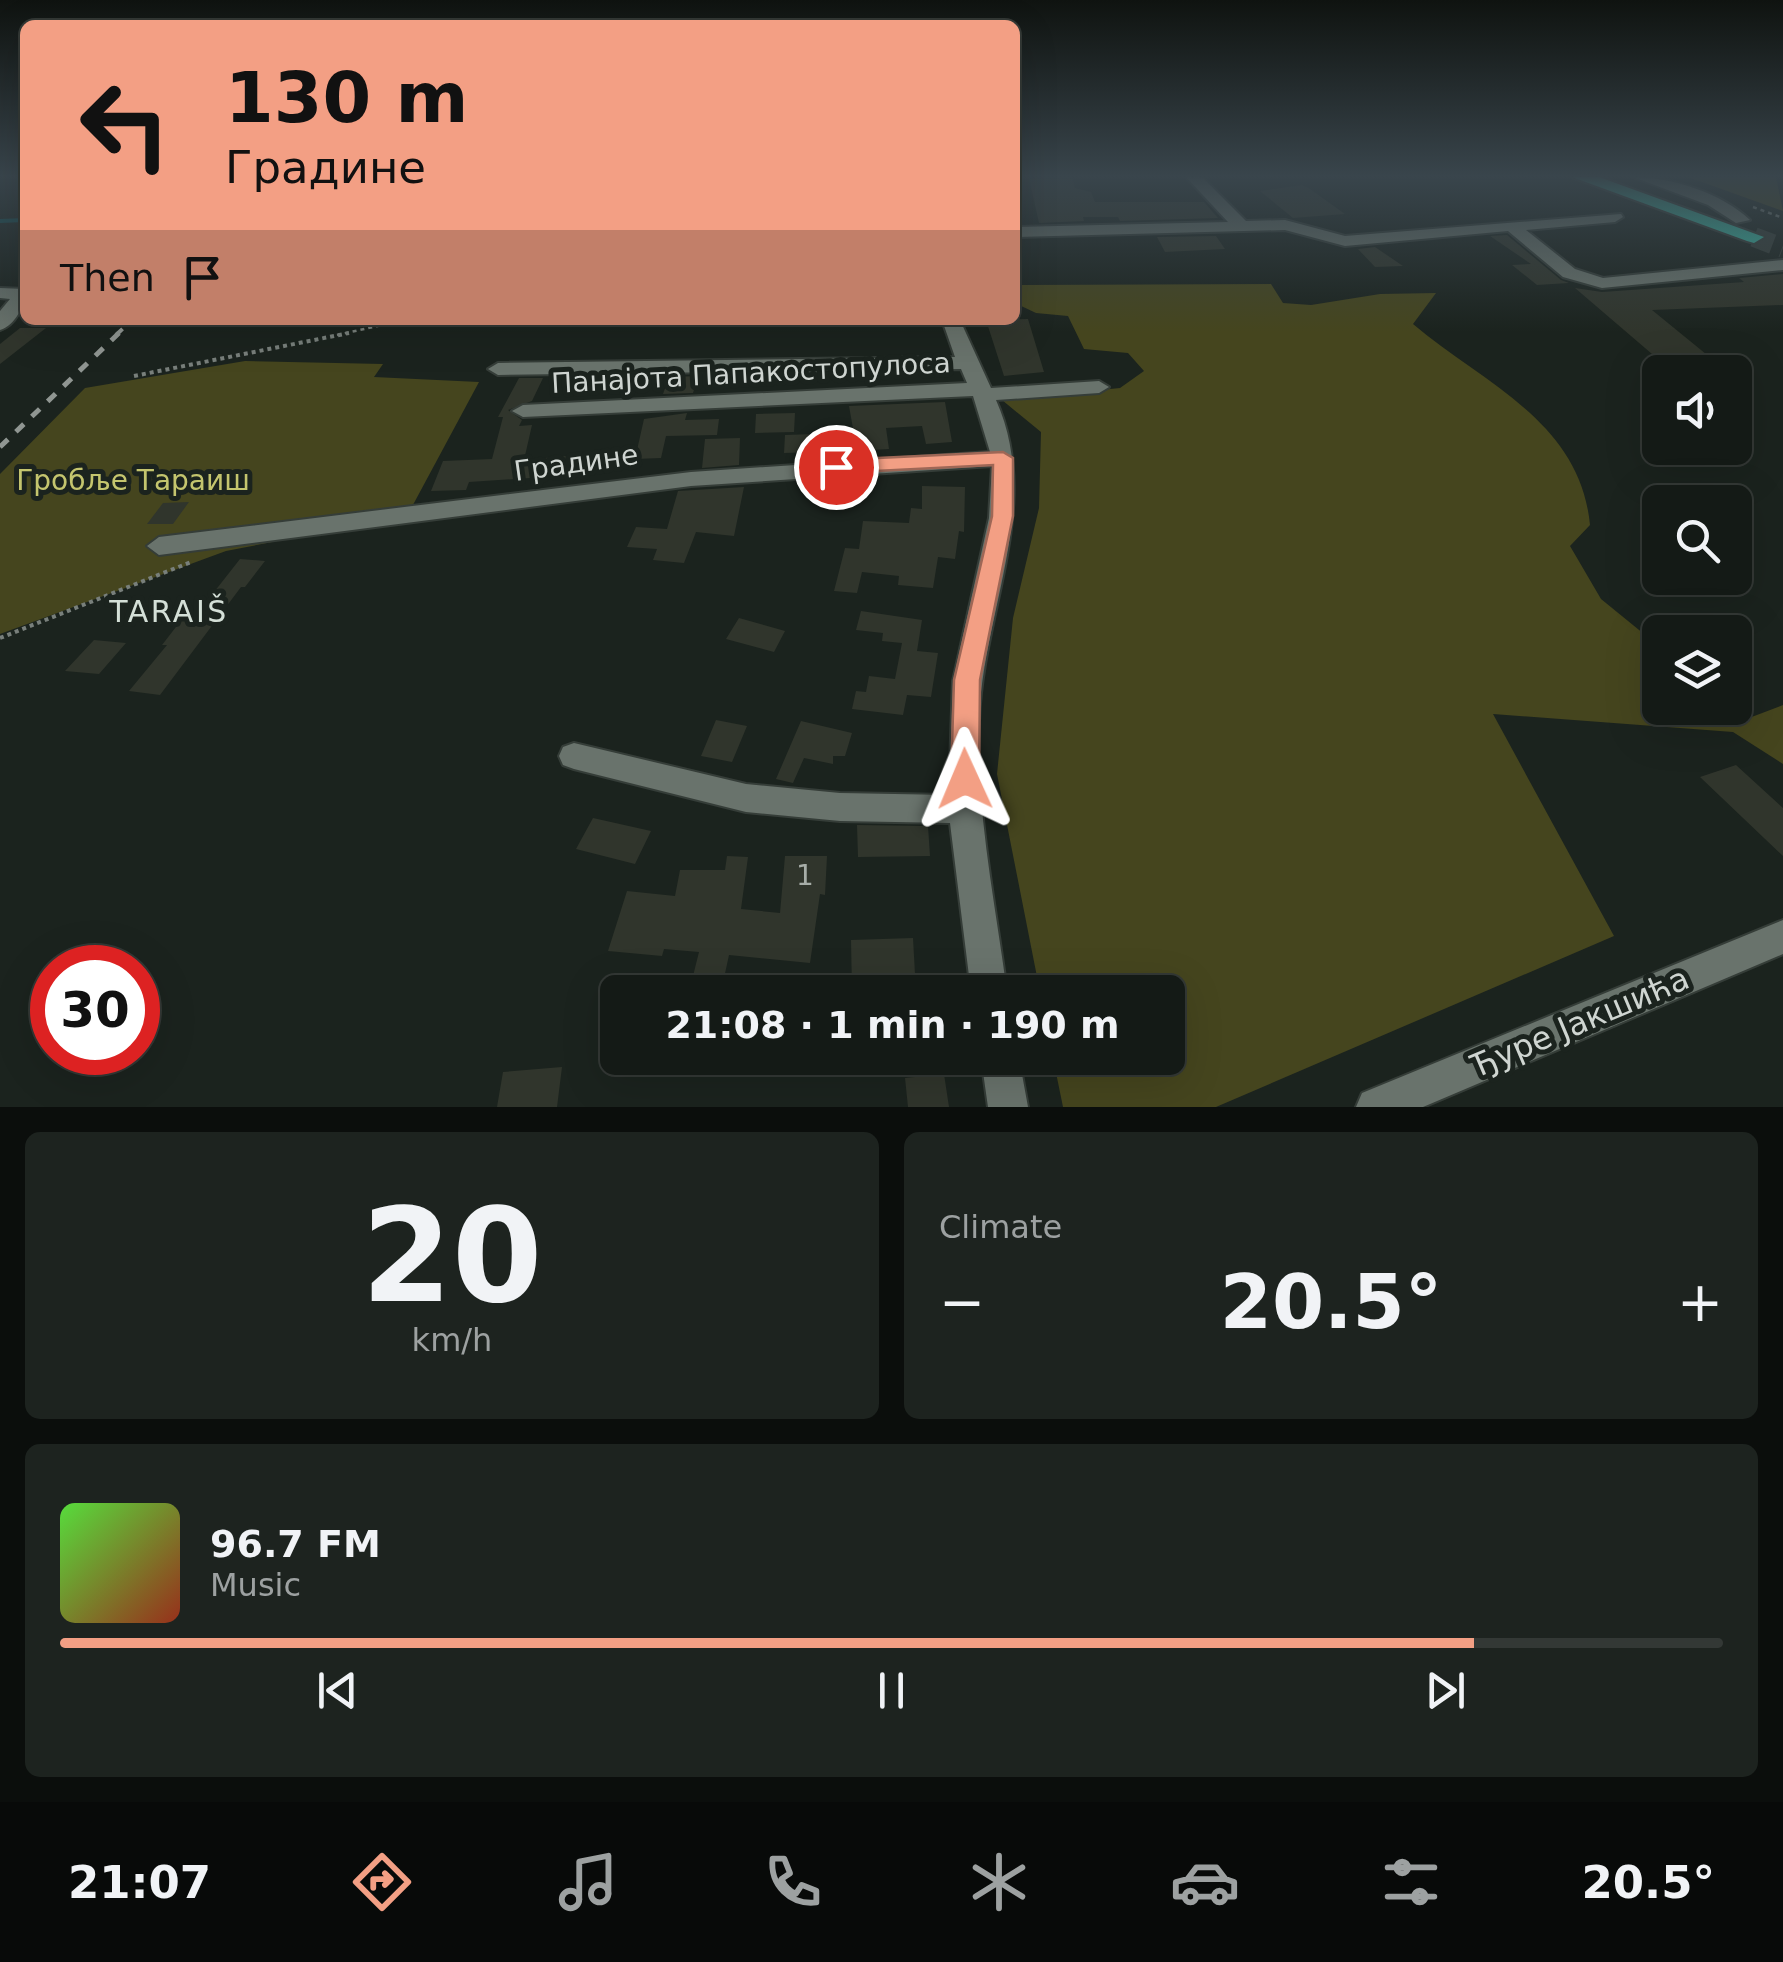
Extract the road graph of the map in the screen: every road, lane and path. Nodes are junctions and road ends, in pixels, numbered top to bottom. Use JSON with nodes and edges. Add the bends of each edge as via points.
{"nodes":[{"id":1,"x":1167,"y":229,"type":"edge"},
{"id":2,"x":1297,"y":229,"type":"edge"},
{"id":3,"x":1506,"y":229,"type":"edge"},
{"id":4,"x":1515,"y":229,"type":"edge"},
{"id":5,"x":1020,"y":232,"type":"edge"},
{"id":6,"x":1783,"y":265,"type":"edge"},
{"id":7,"x":20,"y":298,"type":"edge"},
{"id":8,"x":0,"y":324,"type":"edge"},
{"id":9,"x":384,"y":325,"type":"edge"},
{"id":10,"x":953,"y":325,"type":"edge"},
{"id":11,"x":966,"y":362,"type":"junction"},
{"id":12,"x":498,"y":370,"type":"dead end"},
{"id":13,"x":134,"y":376,"type":"dead end"},
{"id":14,"x":1099,"y":387,"type":"dead end"},
{"id":15,"x":982,"y":392,"type":"junction"},
{"id":16,"x":523,"y":411,"type":"dead end"},
{"id":17,"x":1003,"y":458,"type":"junction"},
{"id":18,"x":228,"y":538,"type":"junction"},
{"id":19,"x":158,"y":546,"type":"dead end"},
{"id":20,"x":0,"y":638,"type":"edge"},
{"id":21,"x":574,"y":756,"type":"dead end"},
{"id":22,"x":967,"y":810,"type":"junction"},
{"id":23,"x":1783,"y":936,"type":"edge"},
{"id":24,"x":987,"y":975,"type":"edge"},
{"id":25,"x":1003,"y":1075,"type":"edge"},
{"id":26,"x":1008,"y":1107,"type":"edge"},
{"id":27,"x":1376,"y":1107,"type":"edge"}],
"edges":[{"from":1,"to":5,"type":"street"},
{"from":2,"to":3,"type":"street","via":[[1344,242]]},
{"from":4,"to":6,"type":"street","via":[[1569,274],[1602,284]]},
{"from":7,"to":8,"type":"street"},
{"from":9,"to":13,"type":"path"},
{"from":10,"to":11,"type":"street"},
{"from":11,"to":12,"type":"street"},
{"from":11,"to":15,"type":"street"},
{"from":14,"to":15,"type":"street","name":"Панајота Папакостопулоса"},
{"from":15,"to":16,"type":"street","name":"Панајота Папакостопулоса"},
{"from":15,"to":17,"type":"street"},
{"from":17,"to":18,"type":"street","name":"Градине","via":[[691,479]]},
{"from":17,"to":22,"type":"street","via":[[1002,516],[967,680]]},
{"from":18,"to":19,"type":"street","name":"Градине"},
{"from":18,"to":20,"type":"path","via":[[182,568]]},
{"from":21,"to":22,"type":"street","via":[[759,799]]},
{"from":22,"to":24,"type":"street"},
{"from":23,"to":27,"type":"street","name":"Ђуре Јакшића"},
{"from":25,"to":26,"type":"street"}]}
